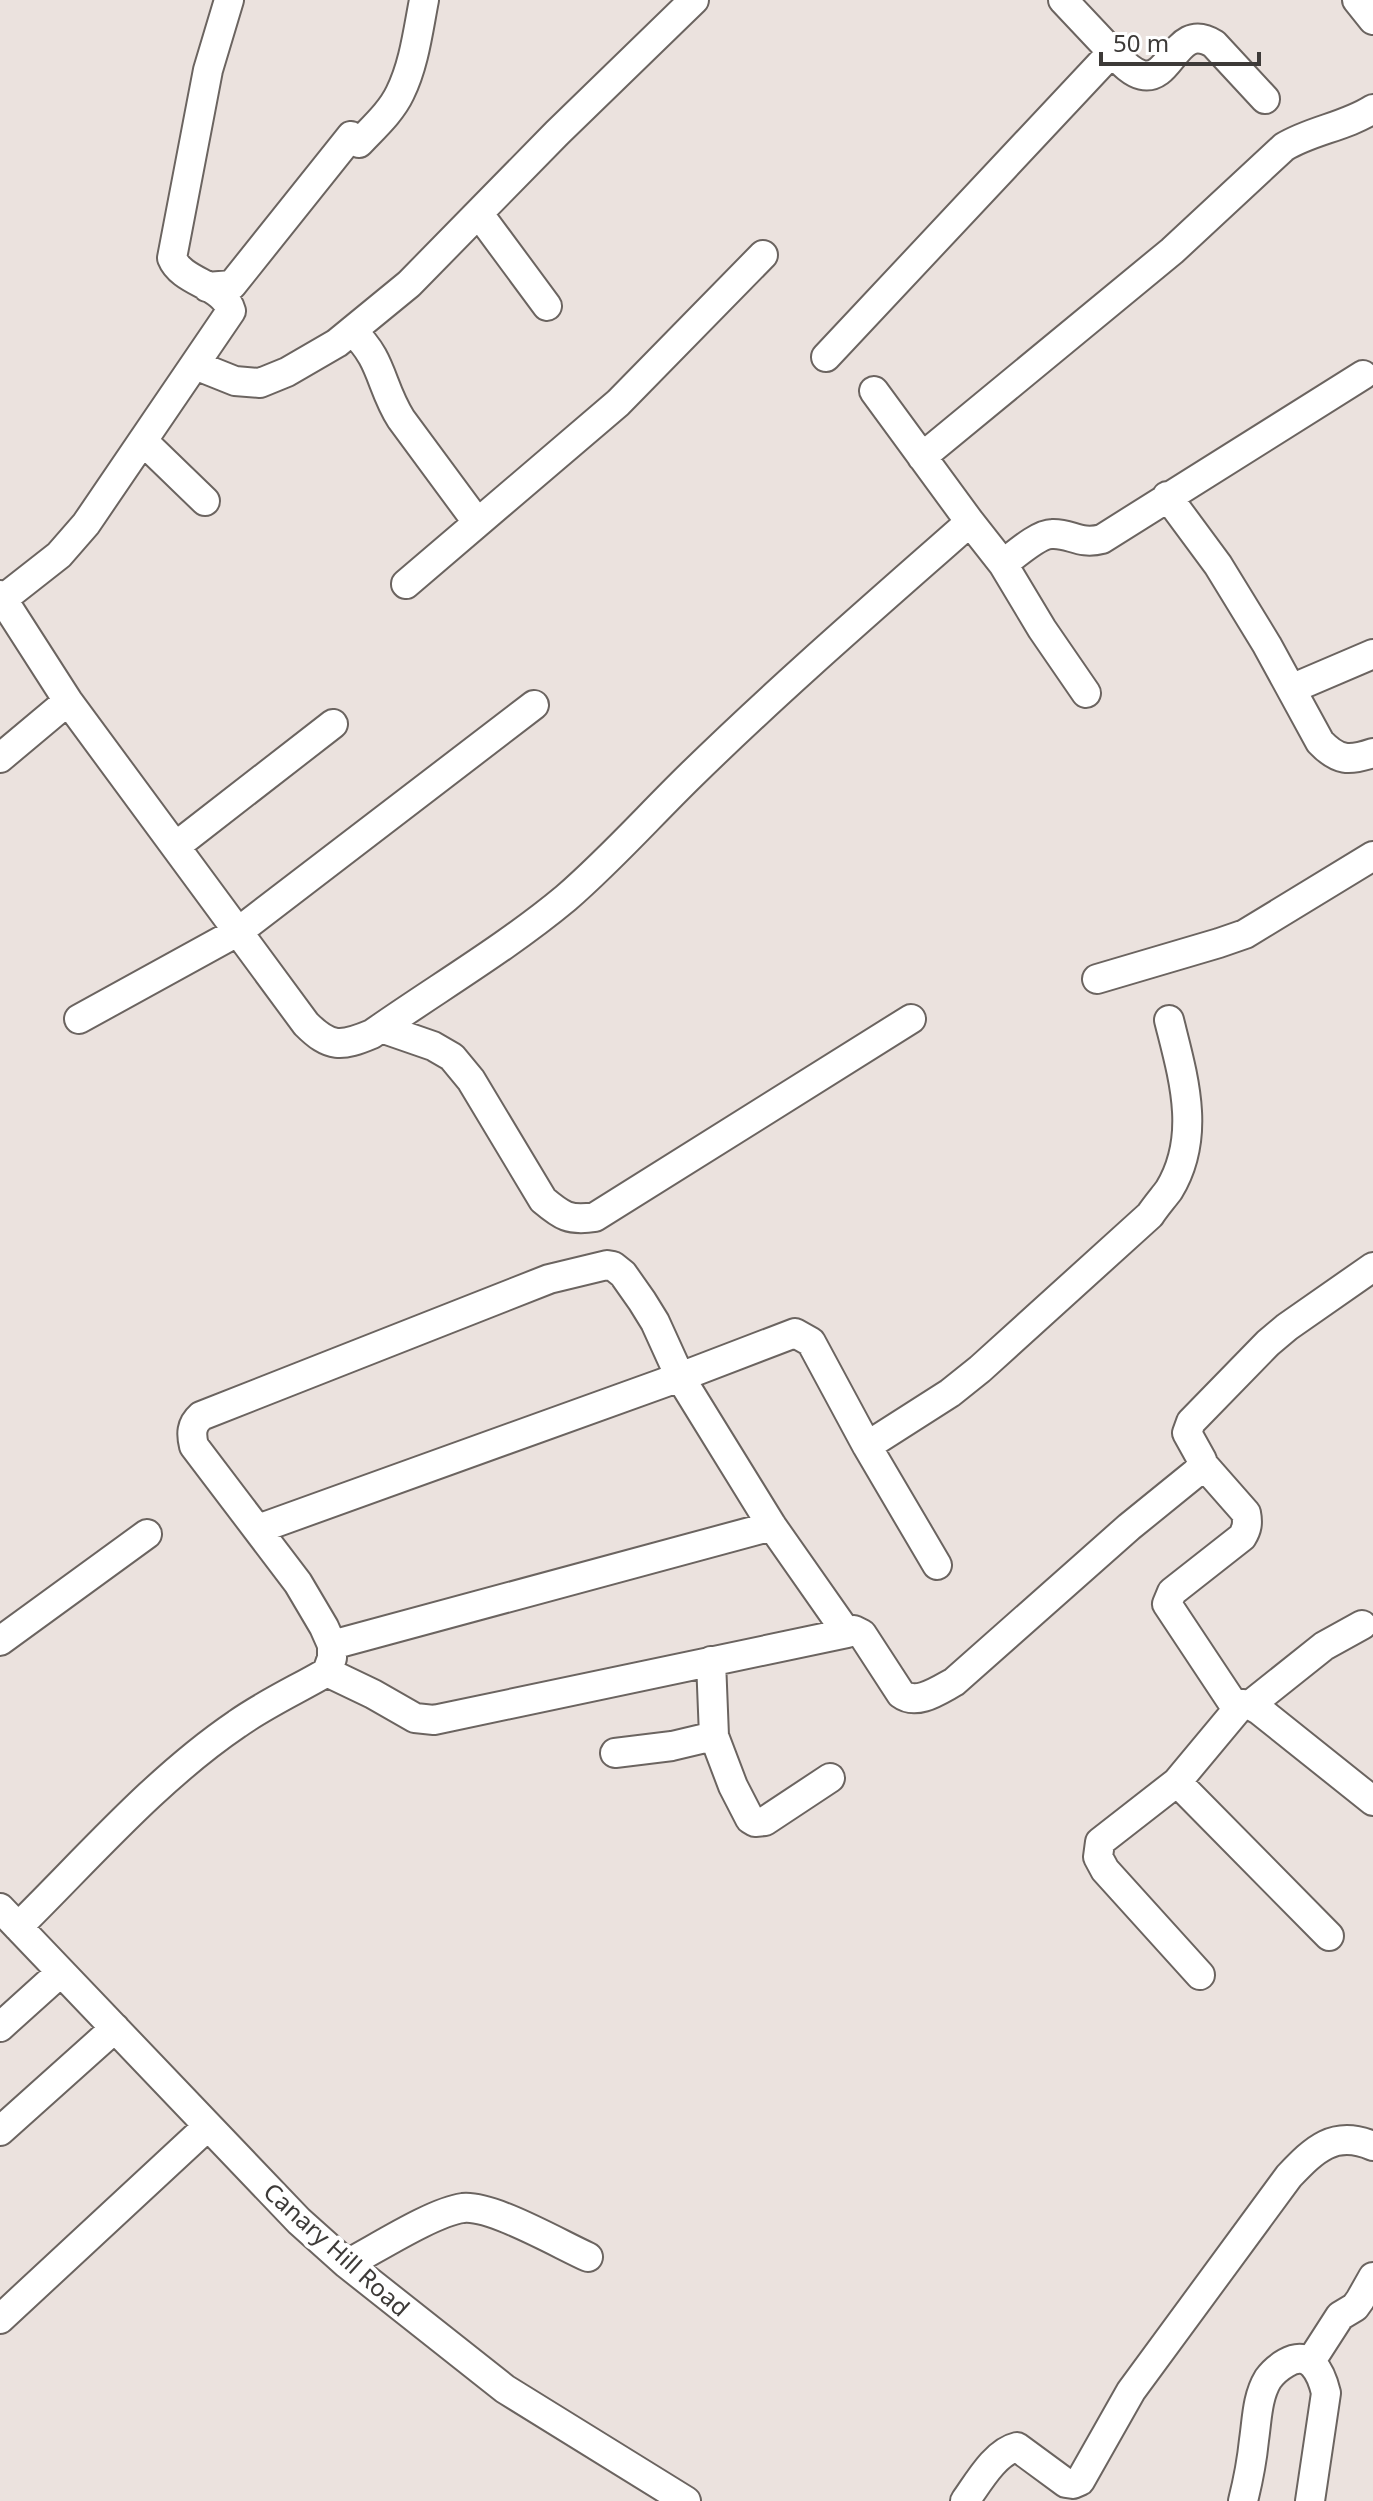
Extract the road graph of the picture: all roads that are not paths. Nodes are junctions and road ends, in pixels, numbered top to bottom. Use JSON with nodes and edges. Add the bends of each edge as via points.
{"nodes":[{"id":1,"x":229,"y":0,"type":"edge"},
{"id":2,"x":424,"y":0,"type":"edge"},
{"id":3,"x":694,"y":0,"type":"edge"},
{"id":4,"x":1063,"y":0,"type":"edge"},
{"id":5,"x":1357,"y":0,"type":"edge"},
{"id":6,"x":1373,"y":20,"type":"edge"},
{"id":7,"x":1112,"y":52,"type":"junction"},
{"id":8,"x":1265,"y":99,"type":"dead end"},
{"id":9,"x":1373,"y":109,"type":"edge"},
{"id":10,"x":479,"y":214,"type":"junction"},
{"id":11,"x":763,"y":255,"type":"dead end"},
{"id":12,"x":207,"y":287,"type":"junction"},
{"id":13,"x":547,"y":306,"type":"dead end"},
{"id":14,"x":352,"y":331,"type":"junction"},
{"id":15,"x":826,"y":357,"type":"dead end"},
{"id":16,"x":195,"y":365,"type":"junction"},
{"id":17,"x":1363,"y":375,"type":"dead end"},
{"id":18,"x":874,"y":391,"type":"dead end"},
{"id":19,"x":143,"y":441,"type":"junction"},
{"id":20,"x":922,"y":457,"type":"junction"},
{"id":21,"x":1167,"y":496,"type":"junction"},
{"id":22,"x":205,"y":501,"type":"dead end"},
{"id":23,"x":477,"y":522,"type":"junction"},
{"id":24,"x":970,"y":522,"type":"junction"},
{"id":25,"x":1003,"y":564,"type":"junction"},
{"id":26,"x":406,"y":584,"type":"dead end"},
{"id":27,"x":2,"y":597,"type":"edge"},
{"id":28,"x":1373,"y":654,"type":"edge"},
{"id":29,"x":1291,"y":689,"type":"junction"},
{"id":30,"x":1086,"y":693,"type":"dead end"},
{"id":31,"x":68,"y":701,"type":"junction"},
{"id":32,"x":534,"y":705,"type":"dead end"},
{"id":33,"x":333,"y":724,"type":"dead end"},
{"id":34,"x":1373,"y":753,"type":"edge"},
{"id":35,"x":0,"y":758,"type":"edge"},
{"id":36,"x":176,"y":846,"type":"junction"},
{"id":37,"x":1373,"y":856,"type":"edge"},
{"id":38,"x":239,"y":931,"type":"junction"},
{"id":39,"x":1097,"y":979,"type":"dead end"},
{"id":40,"x":79,"y":1019,"type":"dead end"},
{"id":41,"x":911,"y":1019,"type":"dead end"},
{"id":42,"x":1169,"y":1020,"type":"dead end"},
{"id":43,"x":381,"y":1028,"type":"junction"},
{"id":44,"x":1373,"y":1267,"type":"edge"},
{"id":45,"x":680,"y":1377,"type":"junction"},
{"id":46,"x":867,"y":1446,"type":"junction"},
{"id":47,"x":1202,"y":1463,"type":"junction"},
{"id":48,"x":772,"y":1526,"type":"junction"},
{"id":49,"x":258,"y":1529,"type":"junction"},
{"id":50,"x":147,"y":1534,"type":"dead end"},
{"id":51,"x":937,"y":1565,"type":"dead end"},
{"id":52,"x":1362,"y":1625,"type":"dead end"},
{"id":53,"x":847,"y":1633,"type":"junction"},
{"id":54,"x":0,"y":1641,"type":"edge"},
{"id":55,"x":330,"y":1659,"type":"junction"},
{"id":56,"x":711,"y":1661,"type":"junction"},
{"id":57,"x":1243,"y":1707,"type":"junction"},
{"id":58,"x":714,"y":1736,"type":"junction"},
{"id":59,"x":615,"y":1753,"type":"dead end"},
{"id":60,"x":830,"y":1778,"type":"dead end"},
{"id":61,"x":1177,"y":1782,"type":"junction"},
{"id":62,"x":1373,"y":1801,"type":"edge"},
{"id":63,"x":9,"y":1918,"type":"edge"},
{"id":64,"x":1329,"y":1936,"type":"dead end"},
{"id":65,"x":61,"y":1972,"type":"junction"},
{"id":66,"x":1200,"y":1975,"type":"dead end"},
{"id":67,"x":0,"y":2027,"type":"edge"},
{"id":68,"x":115,"y":2028,"type":"junction"},
{"id":69,"x":208,"y":2126,"type":"junction"},
{"id":70,"x":0,"y":2131,"type":"edge"},
{"id":71,"x":1373,"y":2146,"type":"edge"},
{"id":72,"x":588,"y":2257,"type":"dead end"},
{"id":73,"x":347,"y":2264,"type":"junction"},
{"id":74,"x":1373,"y":2277,"type":"edge"},
{"id":75,"x":0,"y":2319,"type":"edge"},
{"id":76,"x":1311,"y":2361,"type":"junction"},
{"id":77,"x":686,"y":2501,"type":"edge"},
{"id":78,"x":965,"y":2501,"type":"edge"},
{"id":79,"x":1243,"y":2501,"type":"edge"},
{"id":80,"x":1310,"y":2501,"type":"edge"}],
"edges":[{"from":1,"to":12,"type":"street","via":[[208,70],[172,254],[179,269]]},
{"from":2,"to":12,"type":"street","via":[[407,75],[386,115],[355,140],[232,285]]},
{"from":3,"to":10,"type":"street"},
{"from":4,"to":7,"type":"street"},
{"from":5,"to":6,"type":"street"},
{"from":7,"to":8,"type":"street","via":[[1128,68],[1151,75],[1188,41],[1204,38]]},
{"from":7,"to":15,"type":"street"},
{"from":9,"to":20,"type":"street","via":[[1284,147],[1172,251]]},
{"from":10,"to":13,"type":"street"},
{"from":10,"to":14,"type":"street","via":[[409,284]]},
{"from":11,"to":23,"type":"street","via":[[618,403]]},
{"from":12,"to":16,"type":"street","via":[[227,301],[231,311]]},
{"from":14,"to":16,"type":"street","via":[[260,383],[235,381]]},
{"from":14,"to":23,"type":"street","via":[[374,356],[391,404]]},
{"from":16,"to":19,"type":"street"},
{"from":17,"to":21,"type":"street"},
{"from":18,"to":20,"type":"street"},
{"from":19,"to":22,"type":"street"},
{"from":19,"to":27,"type":"street","via":[[59,555]]},
{"from":20,"to":24,"type":"street"},
{"from":21,"to":25,"type":"street","via":[[1102,539],[1042,536]]},
{"from":21,"to":29,"type":"street","via":[[1218,565]]},
{"from":23,"to":26,"type":"street"},
{"from":24,"to":25,"type":"street"},
{"from":24,"to":43,"type":"street","via":[[691,775],[563,900]]},
{"from":25,"to":30,"type":"street"},
{"from":27,"to":31,"type":"street"},
{"from":28,"to":29,"type":"street"},
{"from":29,"to":34,"type":"street","via":[[1330,752],[1346,759]]},
{"from":31,"to":35,"type":"street"},
{"from":31,"to":36,"type":"street"},
{"from":32,"to":38,"type":"street"},
{"from":33,"to":36,"type":"street"},
{"from":36,"to":38,"type":"street"},
{"from":37,"to":39,"type":"street","via":[[1245,934]]},
{"from":38,"to":40,"type":"street"},
{"from":38,"to":43,"type":"street","via":[[318,1036],[341,1044]]},
{"from":41,"to":43,"type":"street","via":[[595,1217],[577,1220],[543,1200],[452,1057]]},
{"from":42,"to":46,"type":"street","via":[[1189,1121],[1170,1189],[1150,1215],[980,1369]]},
{"from":44,"to":47,"type":"street","via":[[1268,1343],[1191,1422],[1188,1437]]},
{"from":45,"to":46,"type":"street","via":[[791,1333],[801,1334],[811,1342]]},
{"from":45,"to":48,"type":"street"},
{"from":45,"to":49,"type":"street"},
{"from":45,"to":49,"type":"street","via":[[655,1322],[613,1266],[549,1279],[201,1416],[192,1429],[194,1446]]},
{"from":46,"to":51,"type":"street"},
{"from":47,"to":53,"type":"street","via":[[969,1670],[936,1691],[912,1700],[904,1697],[862,1634]]},
{"from":47,"to":57,"type":"street","via":[[1248,1522],[1242,1537],[1172,1592],[1167,1604]]},
{"from":48,"to":53,"type":"street"},
{"from":48,"to":55,"type":"street"},
{"from":49,"to":55,"type":"street","via":[[324,1627]]},
{"from":50,"to":54,"type":"street"},
{"from":52,"to":57,"type":"street","via":[[1324,1646]]},
{"from":53,"to":56,"type":"street"},
{"from":55,"to":56,"type":"street","via":[[373,1694],[415,1718],[434,1720]]},
{"from":55,"to":63,"type":"street","via":[[199,1752]]},
{"from":56,"to":58,"type":"street"},
{"from":57,"to":61,"type":"street"},
{"from":57,"to":62,"type":"street"},
{"from":58,"to":59,"type":"street"},
{"from":58,"to":60,"type":"street","via":[[733,1786],[755,1822],[765,1821]]},
{"from":61,"to":64,"type":"street"},
{"from":61,"to":66,"type":"street","via":[[1100,1842],[1098,1857]]},
{"from":63,"to":65,"type":"street","name":"Canary Hill Road"},
{"from":65,"to":67,"type":"street"},
{"from":65,"to":68,"type":"street","name":"Canary Hill Road"},
{"from":68,"to":69,"type":"street","name":"Canary Hill Road"},
{"from":68,"to":70,"type":"street"},
{"from":69,"to":73,"type":"street","name":"Canary Hill Road"},
{"from":69,"to":75,"type":"street"},
{"from":71,"to":78,"type":"street","via":[[1341,2139],[1328,2142],[1289,2176],[1131,2391],[1080,2481],[1066,2483],[1017,2447],[1011,2448]]},
{"from":72,"to":73,"type":"street","via":[[490,2212],[465,2208],[444,2213]]},
{"from":73,"to":77,"type":"street","name":"Canary Hill Road","via":[[505,2389]]},
{"from":74,"to":76,"type":"street"},
{"from":76,"to":79,"type":"street","via":[[1292,2359],[1268,2380]]},
{"from":76,"to":80,"type":"street","via":[[1326,2393]]}]}
